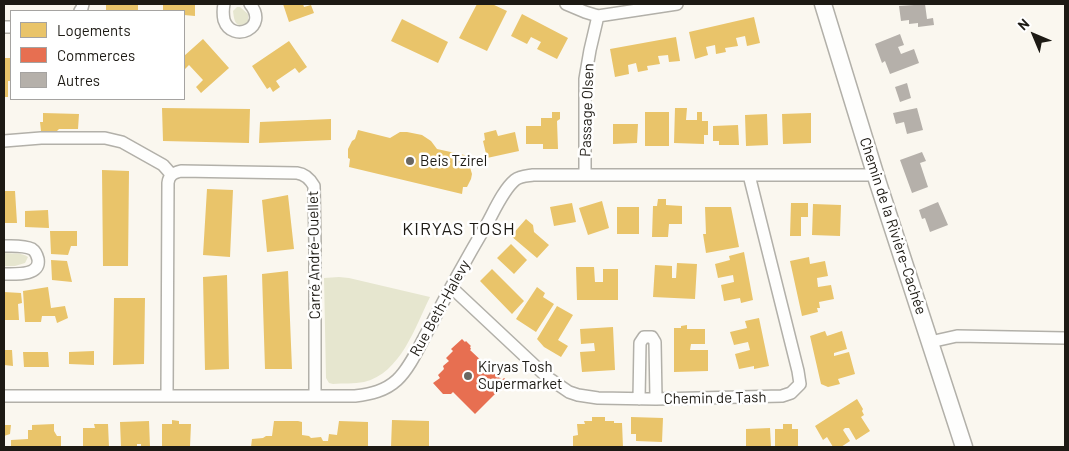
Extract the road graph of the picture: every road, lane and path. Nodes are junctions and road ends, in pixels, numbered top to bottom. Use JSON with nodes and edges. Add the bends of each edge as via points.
{"nodes":[{"id":1,"x":224,"y":4,"type":"edge"},
{"id":2,"x":250,"y":4,"type":"edge"},
{"id":3,"x":566,"y":4,"type":"edge"},
{"id":4,"x":677,"y":4,"type":"edge"},
{"id":5,"x":823,"y":4,"type":"edge"},
{"id":6,"x":598,"y":16,"type":"junction"},
{"id":7,"x":4,"y":141,"type":"edge"},
{"id":8,"x":171,"y":174,"type":"junction"},
{"id":9,"x":585,"y":174,"type":"junction"},
{"id":10,"x":749,"y":175,"type":"junction"},
{"id":11,"x":876,"y":175,"type":"junction"},
{"id":12,"x":4,"y":246,"type":"edge"},
{"id":13,"x":4,"y":274,"type":"edge"},
{"id":14,"x":451,"y":287,"type":"junction"},
{"id":15,"x":1065,"y":338,"type":"edge"},
{"id":16,"x":930,"y":342,"type":"junction"},
{"id":17,"x":4,"y":396,"type":"edge"},
{"id":18,"x":167,"y":396,"type":"junction"},
{"id":19,"x":315,"y":396,"type":"junction"},
{"id":20,"x":639,"y":399,"type":"junction"},
{"id":21,"x":656,"y":399,"type":"junction"},
{"id":22,"x":964,"y":447,"type":"edge"}],
"edges":[{"from":1,"to":2,"type":"street","via":[[227,25],[237,32],[250,28],[256,21]]},
{"from":3,"to":6,"type":"street"},
{"from":4,"to":6,"type":"street"},
{"from":5,"to":11,"type":"street","name":"Chemin de la Rivière-Cachée"},
{"from":6,"to":9,"type":"street","name":"Passage Olsen","via":[[585,80]]},
{"from":7,"to":8,"type":"street","via":[[105,138],[122,142],[163,165]]},
{"from":8,"to":18,"type":"street","via":[[168,183]]},
{"from":8,"to":19,"type":"street","name":"Carré André-Ouellet","via":[[181,171],[297,173],[311,181],[314,186]]},
{"from":9,"to":10,"type":"street","name":"Rue Beth-Halevy"},
{"from":9,"to":14,"type":"street","name":"Rue Beth-Halevy","via":[[533,175],[516,179],[505,192]]},
{"from":10,"to":11,"type":"street","name":"Rue Beth-Halevy"},
{"from":10,"to":21,"type":"street","name":"Chemin de Tash","via":[[800,384],[782,396]]},
{"from":11,"to":16,"type":"street","name":"Chemin de la Rivière-Cachée"},
{"from":12,"to":13,"type":"street","via":[[32,249],[38,264],[29,272]]},
{"from":14,"to":19,"type":"street","name":"Rue Beth-Halevy","via":[[409,365],[398,379],[371,394]]},
{"from":14,"to":20,"type":"street","name":"Chemin de Tash","via":[[569,392],[586,397]]},
{"from":15,"to":16,"type":"street","via":[[957,336]]},
{"from":16,"to":22,"type":"street","name":"Chemin de la Rivière-Cachée"},
{"from":17,"to":18,"type":"street","name":"Rue Beth-Halevy"},
{"from":18,"to":19,"type":"street","name":"Rue Beth-Halevy"},
{"from":20,"to":21,"type":"street","name":"Chemin de Tash"},
{"from":20,"to":21,"type":"street","via":[[640,343],[644,337],[652,337],[655,342]]}]}
